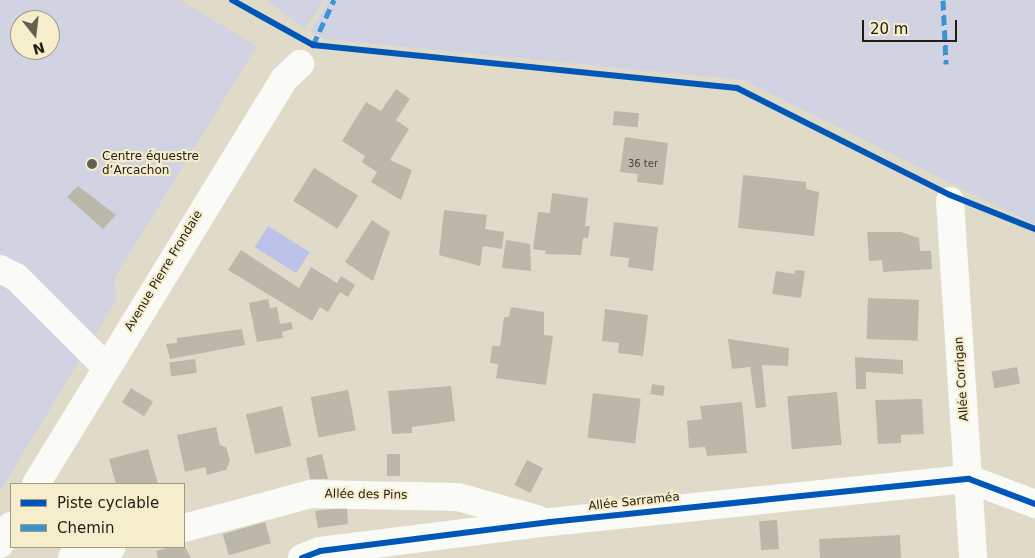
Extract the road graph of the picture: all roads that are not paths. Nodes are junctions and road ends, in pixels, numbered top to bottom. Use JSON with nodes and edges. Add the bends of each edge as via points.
{"nodes":[{"id":1,"x":300,"y":64,"type":"dead end"},
{"id":2,"x":950,"y":201,"type":"dead end"},
{"id":3,"x":0,"y":269,"type":"edge"},
{"id":4,"x":106,"y":367,"type":"junction"},
{"id":5,"x":970,"y":479,"type":"junction"},
{"id":6,"x":37,"y":483,"type":"edge"},
{"id":7,"x":1035,"y":504,"type":"edge"},
{"id":8,"x":550,"y":522,"type":"junction"},
{"id":9,"x":10,"y":528,"type":"edge"},
{"id":10,"x":185,"y":528,"type":"edge"},
{"id":11,"x":0,"y":544,"type":"edge"},
{"id":12,"x":108,"y":548,"type":"edge"},
{"id":13,"x":72,"y":558,"type":"edge"},
{"id":14,"x":302,"y":558,"type":"edge"},
{"id":15,"x":973,"y":558,"type":"edge"}],
"edges":[{"from":1,"to":4,"type":"street","name":"Avenue Pierre Frondaie","via":[[284,79]]},
{"from":2,"to":5,"type":"street","name":"Allée Corrigan"},
{"from":3,"to":4,"type":"street","via":[[16,276]]},
{"from":4,"to":6,"type":"street","name":"Avenue Pierre Frondaie"},
{"from":5,"to":7,"type":"street"},
{"from":5,"to":8,"type":"street","name":"Allée Sarraméa"},
{"from":5,"to":15,"type":"street","name":"Allée Corrigan"},
{"from":8,"to":10,"type":"street","name":"Allée des Pins","via":[[458,497],[311,494]]},
{"from":8,"to":14,"type":"street","name":"Allée Sarraméa","via":[[320,551]]},
{"from":9,"to":11,"type":"street"},
{"from":12,"to":13,"type":"street"}]}
